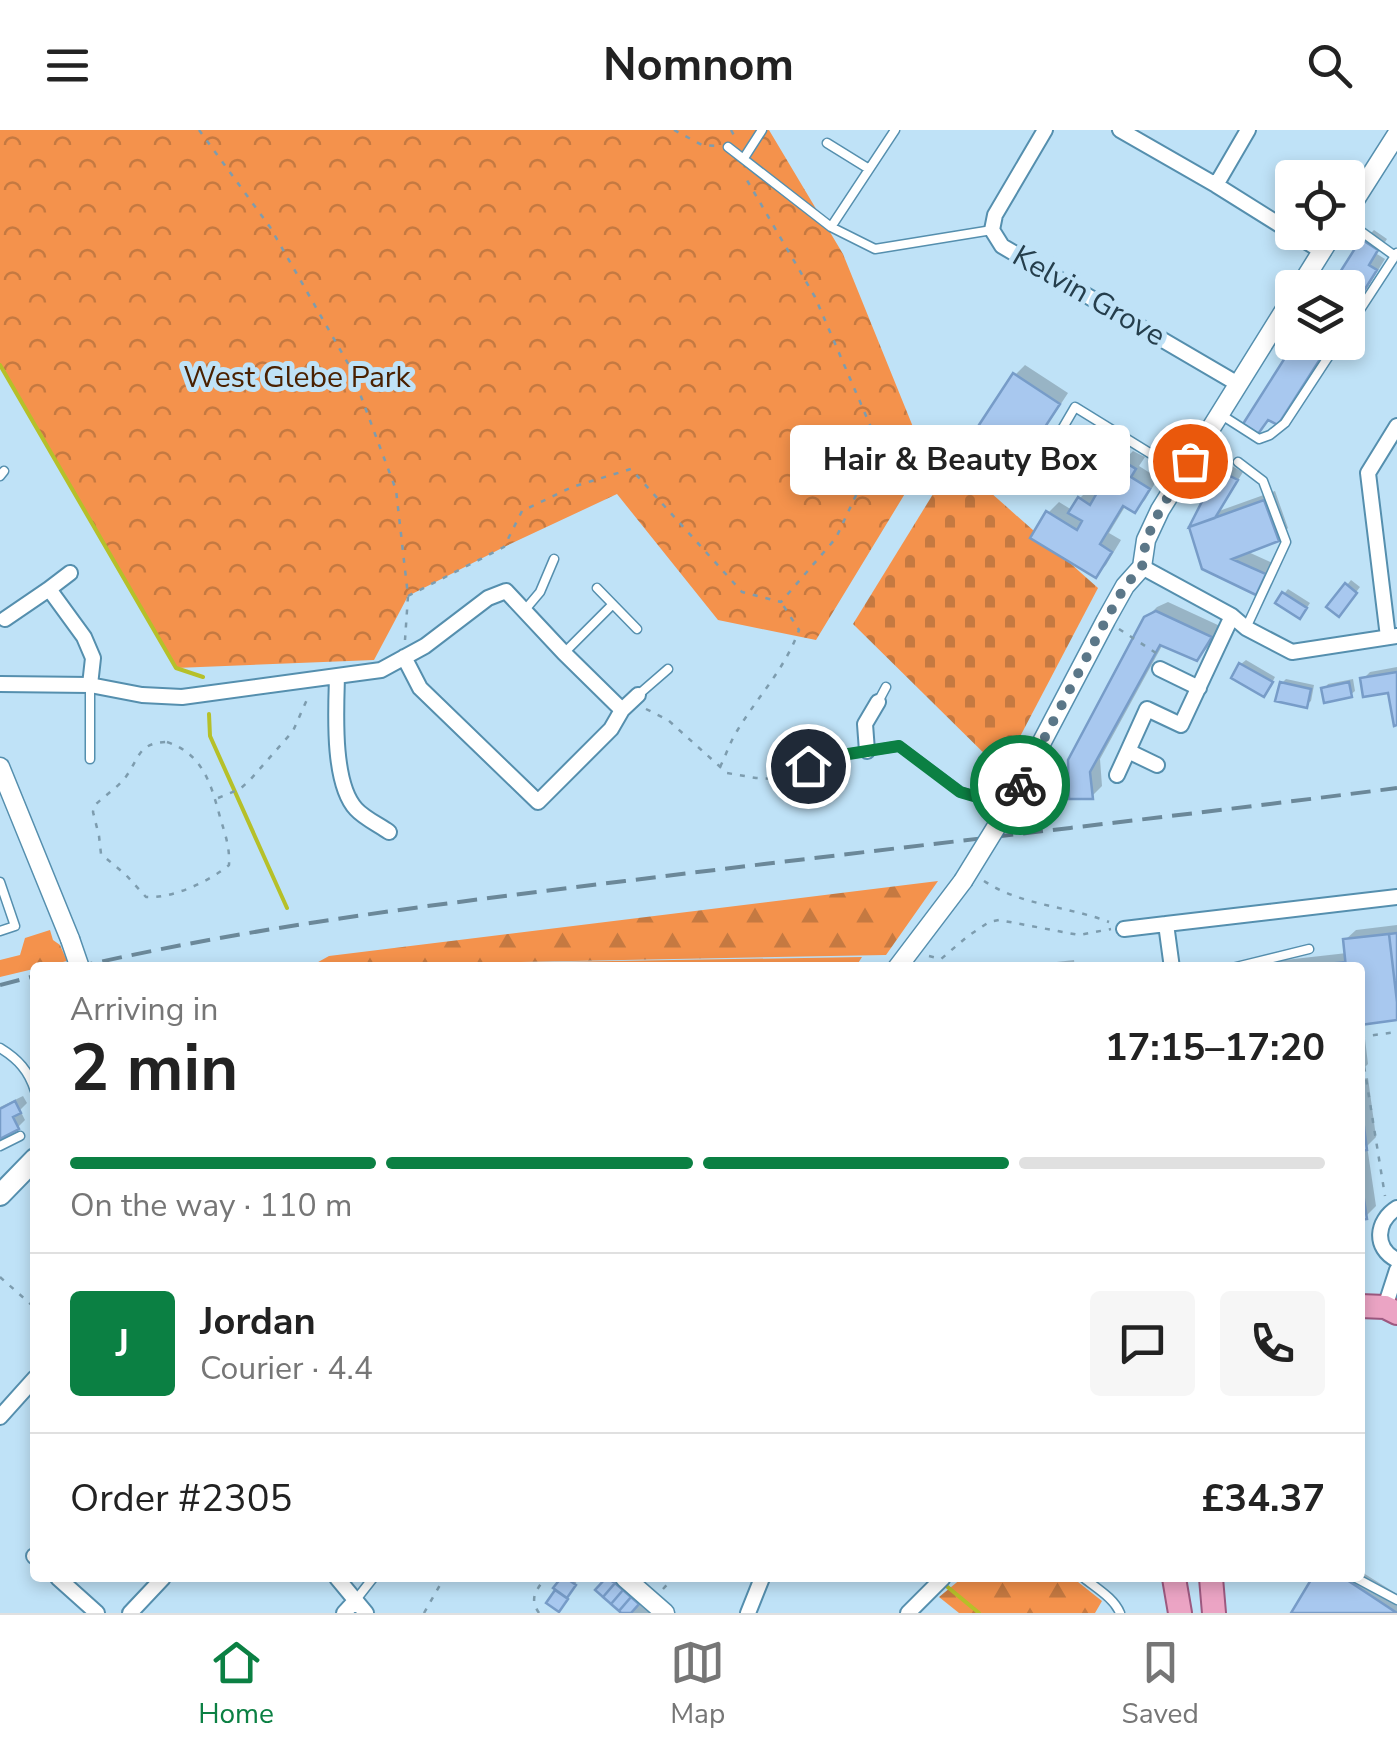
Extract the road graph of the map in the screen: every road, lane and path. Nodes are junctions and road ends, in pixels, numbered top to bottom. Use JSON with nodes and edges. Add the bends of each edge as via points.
{"nodes":[{"id":1,"x":199,"y":130,"type":"edge"},
{"id":2,"x":674,"y":130,"type":"edge"},
{"id":3,"x":762,"y":130,"type":"edge"},
{"id":4,"x":895,"y":130,"type":"edge"},
{"id":5,"x":1045,"y":130,"type":"edge"},
{"id":6,"x":1120,"y":130,"type":"edge"},
{"id":7,"x":1248,"y":130,"type":"edge"},
{"id":8,"x":1397,"y":134,"type":"edge"},
{"id":9,"x":827,"y":143,"type":"dead end"},
{"id":10,"x":728,"y":148,"type":"junction"},
{"id":11,"x":744,"y":158,"type":"junction"},
{"id":12,"x":869,"y":170,"type":"junction"},
{"id":13,"x":1365,"y":184,"type":"edge"},
{"id":14,"x":1216,"y":185,"type":"junction"},
{"id":15,"x":831,"y":227,"type":"junction"},
{"id":16,"x":992,"y":230,"type":"junction"},
{"id":17,"x":1365,"y":233,"type":"edge"},
{"id":18,"x":1323,"y":252,"type":"joint"},
{"id":19,"x":1396,"y":254,"type":"edge"},
{"id":20,"x":1311,"y":270,"type":"edge"},
{"id":21,"x":1365,"y":302,"type":"edge"},
{"id":22,"x":1275,"y":325,"type":"edge"},
{"id":23,"x":1326,"y":360,"type":"edge"},
{"id":24,"x":1238,"y":384,"type":"junction"},
{"id":25,"x":1220,"y":414,"type":"junction"},
{"id":26,"x":1397,"y":426,"type":"edge"},
{"id":27,"x":1238,"y":462,"type":"dead end"},
{"id":28,"x":1182,"y":473,"type":"junction"},
{"id":29,"x":1030,"y":484,"type":"dead end"},
{"id":30,"x":554,"y":559,"type":"dead end"},
{"id":31,"x":1142,"y":567,"type":"junction"},
{"id":32,"x":70,"y":574,"type":"dead end"},
{"id":33,"x":598,"y":588,"type":"dead end"},
{"id":34,"x":49,"y":589,"type":"junction"},
{"id":35,"x":408,"y":596,"type":"junction"},
{"id":36,"x":782,"y":602,"type":"junction"},
{"id":37,"x":612,"y":604,"type":"junction"},
{"id":38,"x":524,"y":611,"type":"junction"},
{"id":39,"x":1232,"y":616,"type":"junction"},
{"id":40,"x":5,"y":620,"type":"dead end"},
{"id":41,"x":1106,"y":620,"type":"junction"},
{"id":42,"x":1246,"y":628,"type":"junction"},
{"id":43,"x":637,"y":629,"type":"dead end"},
{"id":44,"x":1392,"y":637,"type":"edge"},
{"id":45,"x":564,"y":652,"type":"junction"},
{"id":46,"x":404,"y":657,"type":"junction"},
{"id":47,"x":1160,"y":668,"type":"joint"},
{"id":48,"x":668,"y":669,"type":"dead end"},
{"id":49,"x":337,"y":677,"type":"junction"},
{"id":50,"x":312,"y":679,"type":"junction"},
{"id":51,"x":0,"y":684,"type":"edge"},
{"id":52,"x":90,"y":685,"type":"junction"},
{"id":53,"x":886,"y":687,"type":"dead end"},
{"id":54,"x":1199,"y":688,"type":"junction"},
{"id":55,"x":631,"y":702,"type":"junction"},
{"id":56,"x":878,"y":702,"type":"joint"},
{"id":57,"x":867,"y":751,"type":"junction"},
{"id":58,"x":1128,"y":751,"type":"junction"},
{"id":59,"x":90,"y":759,"type":"dead end"},
{"id":60,"x":1157,"y":765,"type":"dead end"},
{"id":61,"x":720,"y":766,"type":"junction"},
{"id":62,"x":785,"y":769,"type":"joint"},
{"id":63,"x":1,"y":771,"type":"edge"},
{"id":64,"x":1116,"y":774,"type":"dead end"},
{"id":65,"x":216,"y":799,"type":"junction"},
{"id":66,"x":1006,"y":811,"type":"junction"},
{"id":67,"x":389,"y":832,"type":"dead end"},
{"id":68,"x":965,"y":877,"type":"junction"},
{"id":69,"x":0,"y":882,"type":"edge"},
{"id":70,"x":1397,"y":896,"type":"edge"},
{"id":71,"x":1166,"y":924,"type":"junction"},
{"id":72,"x":1124,"y":929,"type":"dead end"},
{"id":73,"x":0,"y":931,"type":"edge"},
{"id":74,"x":911,"y":948,"type":"junction"},
{"id":75,"x":1309,"y":949,"type":"dead end"},
{"id":76,"x":78,"y":962,"type":"edge"},
{"id":77,"x":901,"y":962,"type":"edge"},
{"id":78,"x":1171,"y":962,"type":"edge"},
{"id":79,"x":1256,"y":962,"type":"edge"},
{"id":80,"x":1397,"y":1032,"type":"edge"},
{"id":81,"x":1365,"y":1038,"type":"edge"},
{"id":82,"x":0,"y":1048,"type":"edge"},
{"id":83,"x":1365,"y":1070,"type":"edge"},
{"id":84,"x":30,"y":1078,"type":"edge"},
{"id":85,"x":20,"y":1136,"type":"dead end"},
{"id":86,"x":0,"y":1146,"type":"edge"},
{"id":87,"x":30,"y":1164,"type":"edge"},
{"id":88,"x":0,"y":1195,"type":"edge"},
{"id":89,"x":1385,"y":1196,"type":"dead end"},
{"id":90,"x":1397,"y":1208,"type":"edge"},
{"id":91,"x":1379,"y":1236,"type":"junction"},
{"id":92,"x":1365,"y":1239,"type":"edge"},
{"id":93,"x":1397,"y":1260,"type":"edge"},
{"id":94,"x":1397,"y":1270,"type":"edge"},
{"id":95,"x":0,"y":1276,"type":"edge"},
{"id":96,"x":30,"y":1303,"type":"edge"},
{"id":97,"x":1365,"y":1307,"type":"edge"},
{"id":98,"x":1391,"y":1310,"type":"edge"},
{"id":99,"x":30,"y":1384,"type":"edge"},
{"id":100,"x":0,"y":1417,"type":"edge"},
{"id":101,"x":62,"y":1582,"type":"edge"},
{"id":102,"x":158,"y":1582,"type":"edge"},
{"id":103,"x":340,"y":1582,"type":"edge"},
{"id":104,"x":369,"y":1582,"type":"edge"},
{"id":105,"x":442,"y":1582,"type":"edge"},
{"id":106,"x":543,"y":1582,"type":"edge"},
{"id":107,"x":630,"y":1582,"type":"edge"},
{"id":108,"x":760,"y":1582,"type":"edge"},
{"id":109,"x":937,"y":1582,"type":"edge"},
{"id":110,"x":1089,"y":1582,"type":"edge"},
{"id":111,"x":1175,"y":1582,"type":"edge"},
{"id":112,"x":1210,"y":1582,"type":"edge"},
{"id":113,"x":1363,"y":1582,"type":"edge"},
{"id":114,"x":355,"y":1600,"type":"junction"},
{"id":115,"x":1397,"y":1600,"type":"edge"},
{"id":116,"x":97,"y":1613,"type":"edge"},
{"id":117,"x":130,"y":1613,"type":"edge"},
{"id":118,"x":344,"y":1613,"type":"edge"},
{"id":119,"x":366,"y":1613,"type":"edge"},
{"id":120,"x":424,"y":1613,"type":"edge"},
{"id":121,"x":539,"y":1613,"type":"edge"},
{"id":122,"x":665,"y":1613,"type":"edge"},
{"id":123,"x":748,"y":1613,"type":"edge"},
{"id":124,"x":908,"y":1613,"type":"edge"},
{"id":125,"x":1120,"y":1613,"type":"edge"},
{"id":126,"x":1180,"y":1613,"type":"edge"},
{"id":127,"x":1214,"y":1613,"type":"edge"}],
"edges":[{"from":1,"to":35,"type":"path","via":[[270,227],[350,367],[396,490]]},
{"from":2,"to":10,"type":"path","via":[[702,145]]},
{"from":3,"to":11,"type":"lane"},
{"from":4,"to":12,"type":"lane"},
{"from":5,"to":16,"type":"street","name":"Kelvin Grove"},
{"from":6,"to":14,"type":"street"},
{"from":7,"to":14,"type":"street"},
{"from":8,"to":13,"type":"street"},
{"from":9,"to":12,"type":"lane"},
{"from":10,"to":11,"type":"lane"},
{"from":10,"to":36,"type":"path","via":[[816,297],[879,446],[836,538]]},
{"from":11,"to":15,"type":"lane"},
{"from":12,"to":15,"type":"lane"},
{"from":14,"to":18,"type":"street"},
{"from":15,"to":16,"type":"lane","via":[[876,249]]},
{"from":16,"to":24,"type":"street","name":"Kelvin Grove","via":[[1002,246]]},
{"from":17,"to":19,"type":"lane"},
{"from":18,"to":20,"type":"street"},
{"from":19,"to":21,"type":"lane"},
{"from":22,"to":24,"type":"street"},
{"from":23,"to":25,"type":"lane","via":[[1270,435],[1258,439]]},
{"from":24,"to":25,"type":"street"},
{"from":25,"to":28,"type":"street"},
{"from":26,"to":44,"type":"street","via":[[1368,473]]},
{"from":27,"to":42,"type":"lane","via":[[1263,480],[1286,542]]},
{"from":28,"to":29,"type":"lane","via":[[1076,407]]},
{"from":28,"to":31,"type":"street","via":[[1146,540]]},
{"from":30,"to":38,"type":"lane"},
{"from":31,"to":39,"type":"street"},
{"from":31,"to":41,"type":"street"},
{"from":32,"to":34,"type":"street"},
{"from":33,"to":37,"type":"lane"},
{"from":34,"to":40,"type":"street"},
{"from":34,"to":52,"type":"street","via":[[93,658]]},
{"from":35,"to":36,"type":"path","via":[[504,547],[522,510],[631,469],[742,592]]},
{"from":35,"to":46,"type":"path"},
{"from":36,"to":61,"type":"path","via":[[799,630],[792,650]]},
{"from":37,"to":43,"type":"lane"},
{"from":37,"to":45,"type":"lane"},
{"from":38,"to":45,"type":"street"},
{"from":38,"to":46,"type":"street","via":[[506,592],[488,598]]},
{"from":39,"to":42,"type":"street"},
{"from":39,"to":54,"type":"street"},
{"from":41,"to":47,"type":"path","via":[[1156,653]]},
{"from":41,"to":66,"type":"street"},
{"from":42,"to":44,"type":"street","via":[[1292,652]]},
{"from":45,"to":55,"type":"street"},
{"from":46,"to":49,"type":"street","via":[[381,670]]},
{"from":46,"to":55,"type":"street","via":[[420,688],[538,802]]},
{"from":47,"to":54,"type":"street"},
{"from":48,"to":55,"type":"lane"},
{"from":49,"to":50,"type":"street"},
{"from":49,"to":67,"type":"street","via":[[341,778],[356,809]]},
{"from":50,"to":52,"type":"street","via":[[182,697]]},
{"from":50,"to":65,"type":"path","via":[[293,732],[240,789]]},
{"from":51,"to":52,"type":"street"},
{"from":52,"to":59,"type":"lane"},
{"from":53,"to":56,"type":"lane"},
{"from":54,"to":58,"type":"street","via":[[1182,725],[1147,709]]},
{"from":55,"to":61,"type":"path","via":[[668,720]]},
{"from":56,"to":57,"type":"street","via":[[865,724]]},
{"from":57,"to":62,"type":"lane"},
{"from":57,"to":66,"type":"lane","via":[[899,746],[960,792]]},
{"from":58,"to":60,"type":"street"},
{"from":58,"to":64,"type":"street"},
{"from":61,"to":62,"type":"path","via":[[756,778],[786,779]]},
{"from":63,"to":76,"type":"street","bridge":true},
{"from":65,"to":65,"type":"path","via":[[196,759],[155,742],[94,806],[101,854],[146,897],[210,878],[230,865]]},
{"from":66,"to":68,"type":"street","bridge":true},
{"from":68,"to":74,"type":"street"},
{"from":68,"to":74,"type":"path","via":[[1116,925],[1079,934],[999,920],[980,926],[941,959]]},
{"from":69,"to":73,"type":"lane","via":[[14,926]]},
{"from":70,"to":71,"type":"street"},
{"from":71,"to":72,"type":"street"},
{"from":71,"to":78,"type":"street"},
{"from":74,"to":77,"type":"street"},
{"from":75,"to":79,"type":"lane"},
{"from":80,"to":81,"type":"path"},
{"from":82,"to":84,"type":"lane"},
{"from":83,"to":89,"type":"path"},
{"from":85,"to":86,"type":"lane"},
{"from":87,"to":88,"type":"main road"},
{"from":90,"to":91,"type":"street","via":[[1386,1215]]},
{"from":91,"to":92,"type":"street"},
{"from":91,"to":93,"type":"street"},
{"from":94,"to":98,"type":"street"},
{"from":95,"to":96,"type":"path"},
{"from":97,"to":98,"type":"main road"},
{"from":99,"to":100,"type":"street"},
{"from":101,"to":116,"type":"street"},
{"from":102,"to":117,"type":"street"},
{"from":103,"to":114,"type":"street"},
{"from":104,"to":114,"type":"lane"},
{"from":105,"to":120,"type":"path"},
{"from":106,"to":121,"type":"path","via":[[532,1597]]},
{"from":107,"to":122,"type":"street"},
{"from":108,"to":123,"type":"street"},
{"from":109,"to":124,"type":"street"},
{"from":110,"to":125,"type":"lane"},
{"from":111,"to":126,"type":"main road"},
{"from":112,"to":127,"type":"main road"},
{"from":113,"to":115,"type":"lane"},
{"from":114,"to":118,"type":"street"},
{"from":114,"to":119,"type":"street"}]}
